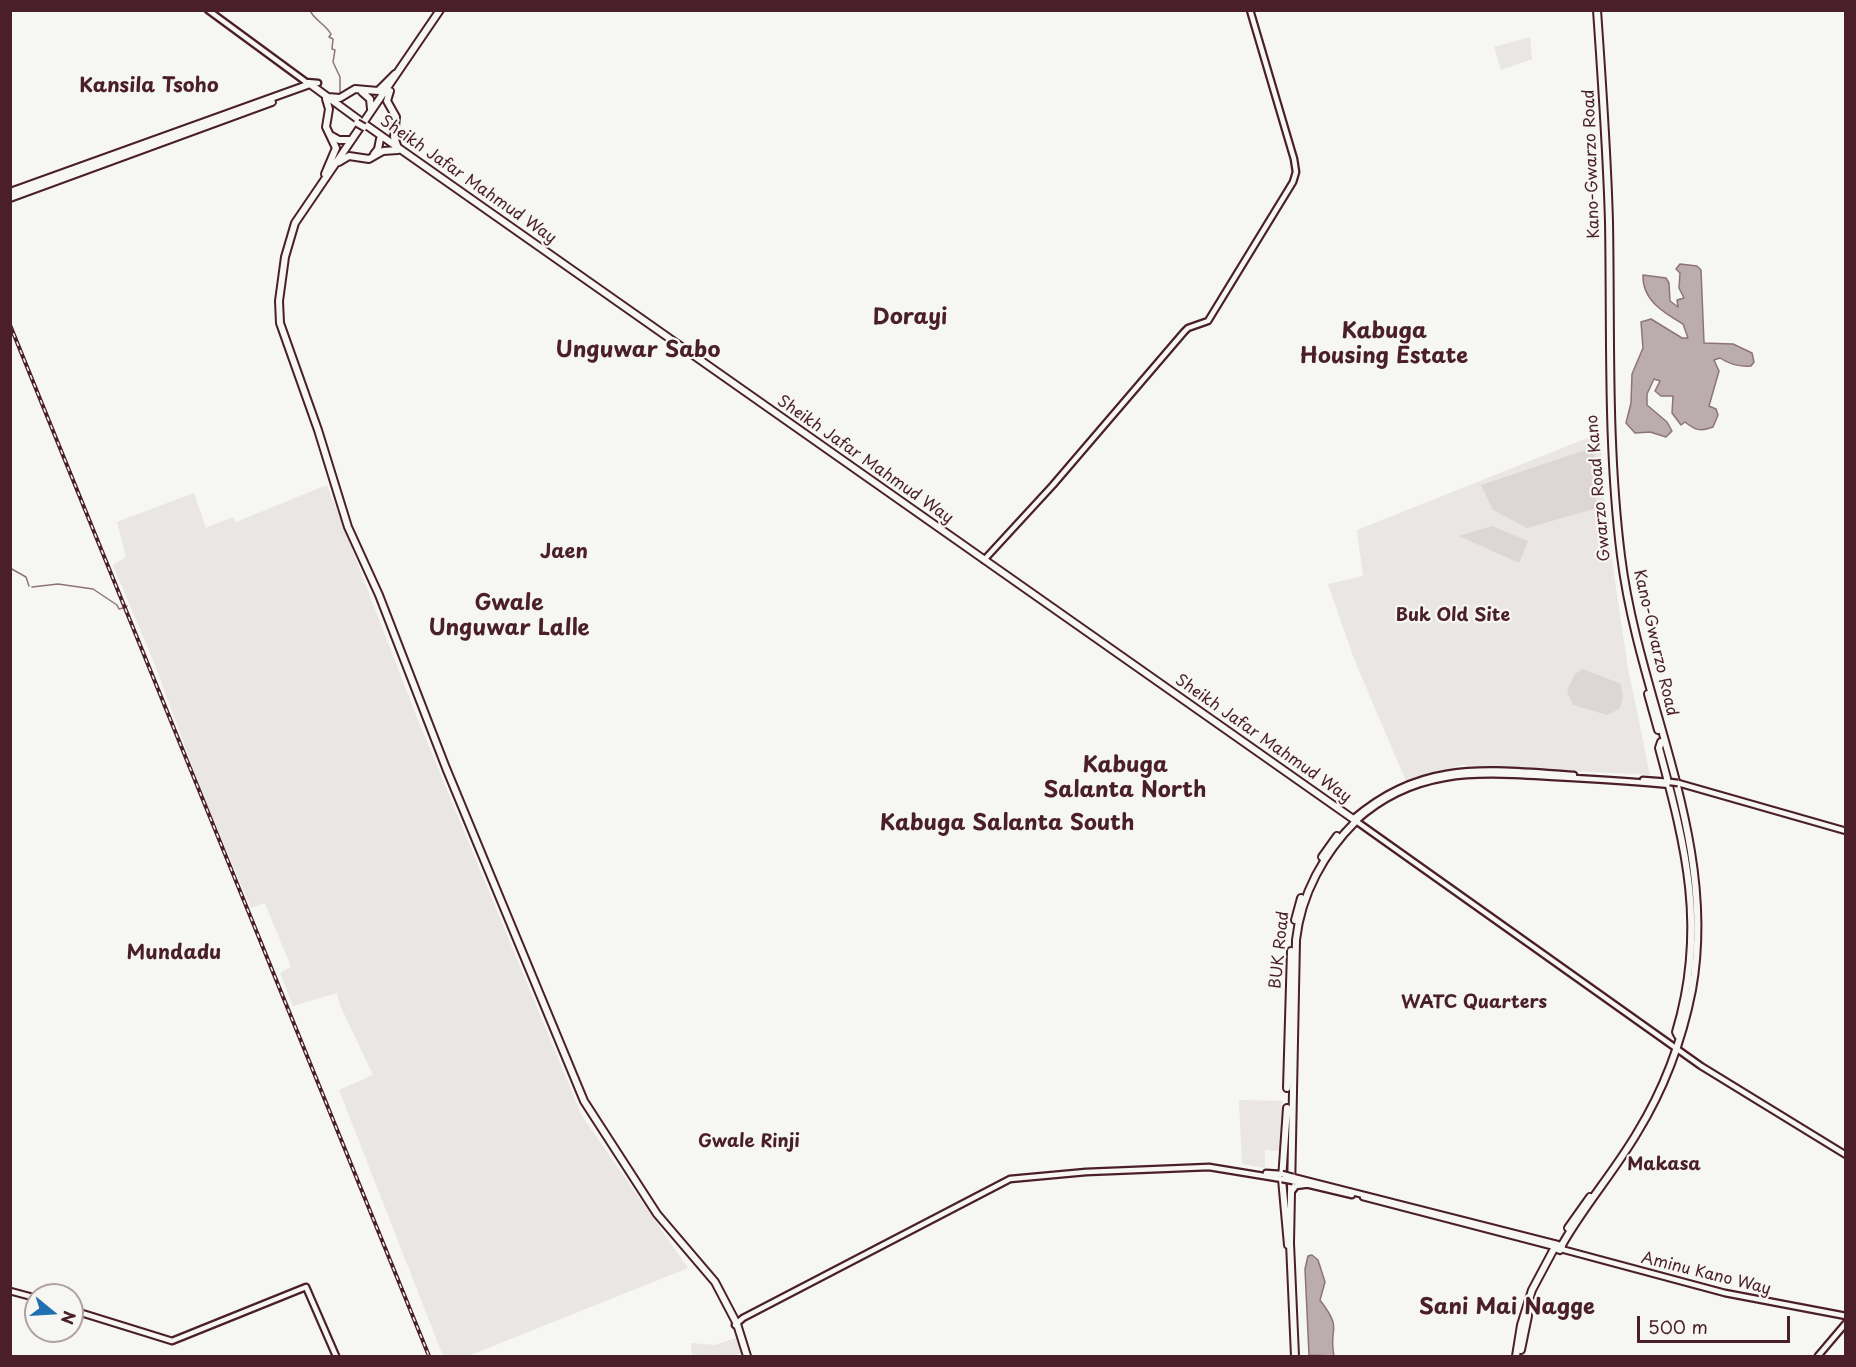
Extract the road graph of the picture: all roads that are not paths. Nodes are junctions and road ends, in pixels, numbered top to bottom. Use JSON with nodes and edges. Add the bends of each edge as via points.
{"nodes":[{"id":1,"x":206,"y":10,"type":"edge"},
{"id":2,"x":438,"y":10,"type":"edge"},
{"id":3,"x":1250,"y":10,"type":"edge"},
{"id":4,"x":1596,"y":10,"type":"edge"},
{"id":5,"x":396,"y":75,"type":"junction"},
{"id":6,"x":310,"y":86,"type":"junction"},
{"id":7,"x":326,"y":98,"type":"junction"},
{"id":8,"x":343,"y":110,"type":"junction"},
{"id":9,"x":371,"y":110,"type":"junction"},
{"id":10,"x":381,"y":137,"type":"junction"},
{"id":11,"x":350,"y":141,"type":"junction"},
{"id":12,"x":398,"y":149,"type":"junction"},
{"id":13,"x":326,"y":175,"type":"junction"},
{"id":14,"x":10,"y":192,"type":"edge"},
{"id":15,"x":10,"y":198,"type":"edge"},
{"id":16,"x":984,"y":560,"type":"junction"},
{"id":17,"x":1663,"y":741,"type":"junction"},
{"id":18,"x":1666,"y":774,"type":"junction"},
{"id":19,"x":1564,"y":776,"type":"junction"},
{"id":20,"x":1659,"y":781,"type":"junction"},
{"id":21,"x":1670,"y":783,"type":"junction"},
{"id":22,"x":1678,"y":785,"type":"junction"},
{"id":23,"x":1354,"y":821,"type":"junction"},
{"id":24,"x":1687,"y":827,"type":"junction"},
{"id":25,"x":1845,"y":832,"type":"edge"},
{"id":26,"x":1684,"y":837,"type":"junction"},
{"id":27,"x":1676,"y":1047,"type":"junction"},
{"id":28,"x":1289,"y":1106,"type":"junction"},
{"id":29,"x":1845,"y":1155,"type":"edge"},
{"id":30,"x":1293,"y":1176,"type":"junction"},
{"id":31,"x":1282,"y":1177,"type":"junction"},
{"id":32,"x":1311,"y":1183,"type":"junction"},
{"id":33,"x":1293,"y":1190,"type":"junction"},
{"id":34,"x":1289,"y":1244,"type":"junction"},
{"id":35,"x":1559,"y":1247,"type":"junction"},
{"id":36,"x":84,"y":1314,"type":"edge"},
{"id":37,"x":1845,"y":1315,"type":"edge"},
{"id":38,"x":735,"y":1321,"type":"junction"},
{"id":39,"x":1845,"y":1323,"type":"edge"},
{"id":40,"x":336,"y":1356,"type":"edge"},
{"id":41,"x":746,"y":1356,"type":"edge"},
{"id":42,"x":1294,"y":1356,"type":"edge"},
{"id":43,"x":1518,"y":1356,"type":"edge"},
{"id":44,"x":1818,"y":1356,"type":"edge"}],
"edges":[{"from":1,"to":6,"type":"main road"},
{"from":2,"to":5,"type":"main road"},
{"from":3,"to":16,"type":"main road","via":[[1294,159],[1293,182],[1209,321],[1188,328]]},
{"from":4,"to":17,"type":"main road","name":"Kano-Gwarzo Road","via":[[1607,212],[1610,467],[1621,561]]},
{"from":5,"to":7,"type":"main road","via":[[378,91],[355,89],[339,98]]},
{"from":5,"to":9,"type":"main road"},
{"from":5,"to":12,"type":"main road","via":[[387,98],[396,117],[394,137]]},
{"from":6,"to":7,"type":"main road","name":"Sheikh Jafar Mahmud Way"},
{"from":6,"to":14,"type":"main road"},
{"from":6,"to":15,"type":"main road"},
{"from":7,"to":8,"type":"main road","name":"Sheikh Jafar Mahmud Way"},
{"from":7,"to":13,"type":"main road","via":[[326,127],[336,148]]},
{"from":8,"to":9,"type":"main road","via":[[346,97],[356,92],[368,96]]},
{"from":8,"to":10,"type":"main road","name":"Sheikh Jafar Mahmud Way","bridge":true},
{"from":8,"to":11,"type":"main road","via":[[331,118],[329,130],[336,139]]},
{"from":9,"to":10,"type":"main road","via":[[385,109],[394,117],[393,129]]},
{"from":9,"to":11,"type":"main road"},
{"from":10,"to":11,"type":"main road","via":[[377,151],[366,157],[357,154]]},
{"from":10,"to":12,"type":"main road","name":"Sheikh Jafar Mahmud Way"},
{"from":11,"to":13,"type":"main road"},
{"from":12,"to":13,"type":"main road","via":[[369,159],[346,157]]},
{"from":12,"to":16,"type":"main road","name":"Sheikh Jafar Mahmud Way"},
{"from":12,"to":23,"type":"main road","name":"Sheikh Jafar Mahmud Way"},
{"from":13,"to":38,"type":"main road","via":[[289,235],[279,301],[280,323],[348,528],[584,1101],[657,1214],[707,1271]]},
{"from":16,"to":23,"type":"main road","name":"Sheikh Jafar Mahmud Way"},
{"from":17,"to":18,"type":"main road","via":[[1659,748]]},
{"from":17,"to":22,"type":"main road"},
{"from":17,"to":24,"type":"main road","name":"Kano-Gwarzo Road"},
{"from":17,"to":26,"type":"main road"},
{"from":18,"to":20,"type":"main road"},
{"from":18,"to":21,"type":"main road"},
{"from":19,"to":20,"type":"main road","name":"BUK Road"},
{"from":19,"to":21,"type":"main road","name":"BUK Road"},
{"from":19,"to":23,"type":"main road","name":"BUK Road","via":[[1477,769],[1445,773],[1388,794]]},
{"from":20,"to":21,"type":"main road","name":"BUK Road"},
{"from":21,"to":22,"type":"main road","bridge":true},
{"from":21,"to":26,"type":"main road"},
{"from":22,"to":24,"type":"main road"},
{"from":22,"to":25,"type":"main road"},
{"from":23,"to":27,"type":"main road"},
{"from":23,"to":28,"type":"main road","name":"BUK Road","via":[[1319,868],[1298,921]]},
{"from":24,"to":27,"type":"main road","name":"Kano-Gwarzo Road","via":[[1695,868],[1698,922],[1692,988]]},
{"from":26,"to":27,"type":"main road","via":[[1693,928],[1691,964]]},
{"from":27,"to":29,"type":"main road"},
{"from":27,"to":35,"type":"main road","name":"Kano-Gwarzo Road","via":[[1665,1081],[1638,1132]]},
{"from":28,"to":30,"type":"main road"},
{"from":28,"to":31,"type":"main road"},
{"from":28,"to":34,"type":"main road","name":"BUK Road"},
{"from":30,"to":31,"type":"main road","name":"Aminu Kano Way","bridge":true},
{"from":30,"to":32,"type":"main road","name":"Aminu Kano Way"},
{"from":30,"to":33,"type":"main road"},
{"from":31,"to":34,"type":"main road"},
{"from":31,"to":38,"type":"main road","name":"Aminu Kano Way","via":[[1209,1165],[1010,1177]]},
{"from":32,"to":33,"type":"main road"},
{"from":32,"to":35,"type":"main road","name":"Aminu Kano Way"},
{"from":33,"to":34,"type":"main road"},
{"from":34,"to":42,"type":"main road","name":"BUK Road"},
{"from":35,"to":37,"type":"main road","name":"Aminu Kano Way","via":[[1734,1294]]},
{"from":35,"to":43,"type":"main road","name":"Kano-Gwarzo Road","via":[[1532,1290],[1521,1325]]},
{"from":36,"to":40,"type":"main road","via":[[172,1341],[306,1287]]},
{"from":38,"to":41,"type":"main road"},
{"from":39,"to":44,"type":"main road"}]}
